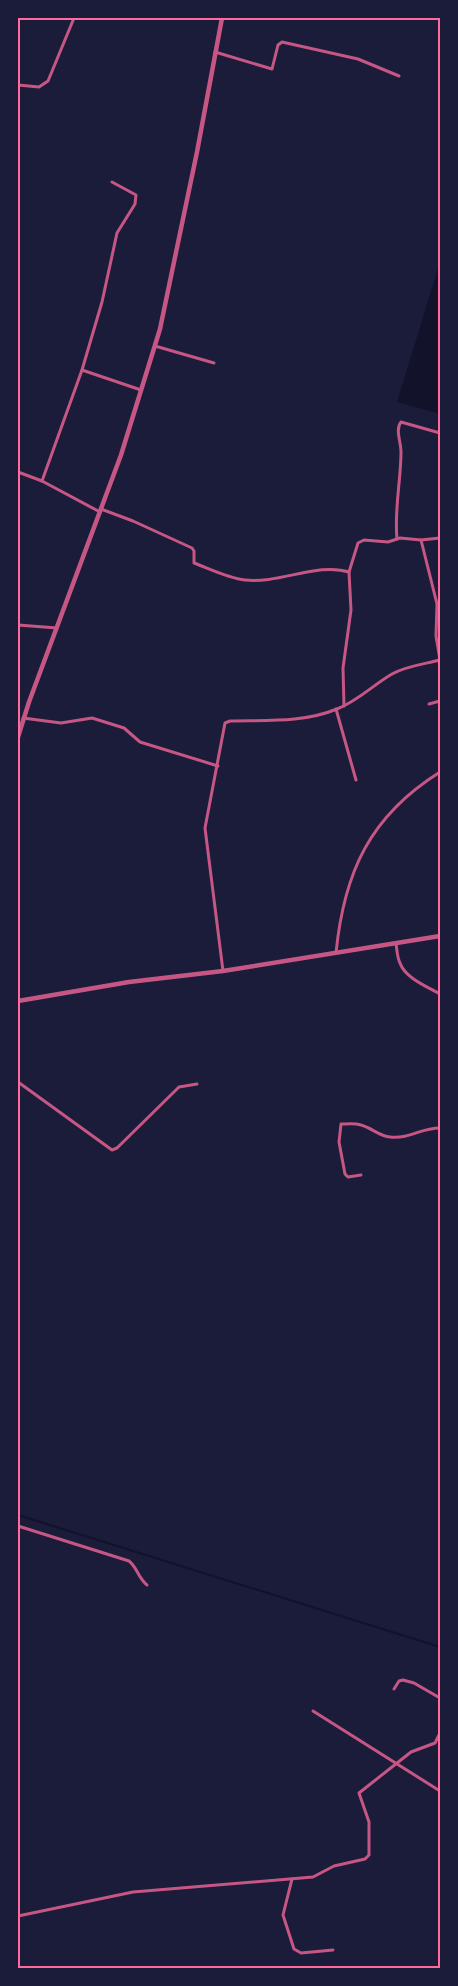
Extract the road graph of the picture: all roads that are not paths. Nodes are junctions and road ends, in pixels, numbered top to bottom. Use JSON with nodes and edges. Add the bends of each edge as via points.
{"nodes":[{"id":1,"x":74,"y":18,"type":"edge"},
{"id":2,"x":222,"y":18,"type":"edge"},
{"id":3,"x":215,"y":52,"type":"junction"},
{"id":4,"x":399,"y":76,"type":"dead end"},
{"id":5,"x":18,"y":85,"type":"edge"},
{"id":6,"x":112,"y":182,"type":"dead end"},
{"id":7,"x":155,"y":346,"type":"junction"},
{"id":8,"x":214,"y":363,"type":"dead end"},
{"id":9,"x":82,"y":370,"type":"junction"},
{"id":10,"x":141,"y":390,"type":"junction"},
{"id":11,"x":440,"y":433,"type":"edge"},
{"id":12,"x":18,"y":472,"type":"edge"},
{"id":13,"x":42,"y":481,"type":"junction"},
{"id":14,"x":101,"y":511,"type":"junction"},
{"id":15,"x":440,"y":538,"type":"edge"},
{"id":16,"x":397,"y":539,"type":"junction"},
{"id":17,"x":421,"y":540,"type":"junction"},
{"id":18,"x":349,"y":572,"type":"junction"},
{"id":19,"x":439,"y":619,"type":"edge"},
{"id":20,"x":18,"y":625,"type":"edge"},
{"id":21,"x":57,"y":628,"type":"junction"},
{"id":22,"x":440,"y":660,"type":"edge"},
{"id":23,"x":440,"y":701,"type":"edge"},
{"id":24,"x":429,"y":704,"type":"dead end"},
{"id":25,"x":344,"y":706,"type":"junction"},
{"id":26,"x":336,"y":709,"type":"junction"},
{"id":27,"x":24,"y":718,"type":"junction"},
{"id":28,"x":18,"y":737,"type":"edge"},
{"id":29,"x":218,"y":766,"type":"junction"},
{"id":30,"x":440,"y":772,"type":"edge"},
{"id":31,"x":356,"y":780,"type":"dead end"},
{"id":32,"x":440,"y":936,"type":"edge"},
{"id":33,"x":396,"y":943,"type":"junction"},
{"id":34,"x":336,"y":953,"type":"junction"},
{"id":35,"x":223,"y":971,"type":"junction"},
{"id":36,"x":440,"y":994,"type":"edge"},
{"id":37,"x":18,"y":1001,"type":"edge"},
{"id":38,"x":18,"y":1082,"type":"edge"},
{"id":39,"x":198,"y":1084,"type":"dead end"},
{"id":40,"x":440,"y":1128,"type":"edge"},
{"id":41,"x":360,"y":1175,"type":"dead end"},
{"id":42,"x":18,"y":1526,"type":"edge"},
{"id":43,"x":147,"y":1585,"type":"dead end"},
{"id":44,"x":394,"y":1689,"type":"dead end"},
{"id":45,"x":440,"y":1698,"type":"edge"},
{"id":46,"x":313,"y":1711,"type":"dead end"},
{"id":47,"x":440,"y":1733,"type":"edge"},
{"id":48,"x":395,"y":1764,"type":"junction"},
{"id":49,"x":440,"y":1791,"type":"edge"},
{"id":50,"x":292,"y":1879,"type":"junction"},
{"id":51,"x":18,"y":1916,"type":"edge"},
{"id":52,"x":333,"y":1950,"type":"dead end"}],
"edges":[{"from":1,"to":5,"type":"street","via":[[48,81],[39,87]]},
{"from":2,"to":3,"type":"street"},
{"from":3,"to":4,"type":"street","via":[[272,69],[278,45],[282,42],[358,59]]},
{"from":3,"to":7,"type":"street","via":[[183,222]]},
{"from":6,"to":9,"type":"street","via":[[136,195],[136,199],[117,233],[102,302]]},
{"from":7,"to":8,"type":"street"},
{"from":7,"to":10,"type":"street"},
{"from":9,"to":10,"type":"street"},
{"from":9,"to":13,"type":"street"},
{"from":10,"to":14,"type":"street"},
{"from":11,"to":16,"type":"street","via":[[399,424]]},
{"from":12,"to":13,"type":"street"},
{"from":13,"to":14,"type":"street"},
{"from":14,"to":18,"type":"street","via":[[133,521],[192,548],[194,563],[236,578],[254,580],[334,569]]},
{"from":14,"to":21,"type":"street"},
{"from":15,"to":17,"type":"street"},
{"from":16,"to":17,"type":"street"},
{"from":16,"to":18,"type":"street","via":[[388,542],[359,541]]},
{"from":17,"to":19,"type":"street"},
{"from":18,"to":25,"type":"street","via":[[351,610],[343,668]]},
{"from":19,"to":22,"type":"street","via":[[436,636]]},
{"from":20,"to":21,"type":"street"},
{"from":21,"to":27,"type":"street"},
{"from":22,"to":25,"type":"street","via":[[398,671]]},
{"from":23,"to":24,"type":"street"},
{"from":25,"to":26,"type":"street"},
{"from":26,"to":29,"type":"street","via":[[302,719],[227,721],[223,726]]},
{"from":26,"to":31,"type":"street"},
{"from":27,"to":28,"type":"street"},
{"from":27,"to":29,"type":"street","via":[[61,723],[92,718],[124,728],[140,742]]},
{"from":29,"to":35,"type":"street","via":[[205,828]]},
{"from":30,"to":34,"type":"street","via":[[401,801],[368,842],[344,897]]},
{"from":32,"to":33,"type":"street"},
{"from":33,"to":34,"type":"street"},
{"from":33,"to":36,"type":"street","via":[[403,969]]},
{"from":34,"to":35,"type":"street"},
{"from":35,"to":37,"type":"street","via":[[129,982]]},
{"from":38,"to":39,"type":"street","via":[[112,1150],[179,1087]]},
{"from":40,"to":41,"type":"street","via":[[394,1138],[360,1125],[341,1124],[339,1142],[345,1174],[348,1177]]},
{"from":42,"to":43,"type":"street","via":[[129,1562]]},
{"from":44,"to":45,"type":"street","via":[[403,1680]]},
{"from":46,"to":48,"type":"street"},
{"from":47,"to":48,"type":"street","via":[[435,1744],[412,1752]]},
{"from":48,"to":49,"type":"street"},
{"from":48,"to":50,"type":"street","via":[[359,1793],[368,1816],[367,1858],[334,1866],[313,1878]]},
{"from":50,"to":51,"type":"street","via":[[124,1893]]},
{"from":50,"to":52,"type":"street","via":[[283,1915],[294,1949],[301,1953]]}]}
